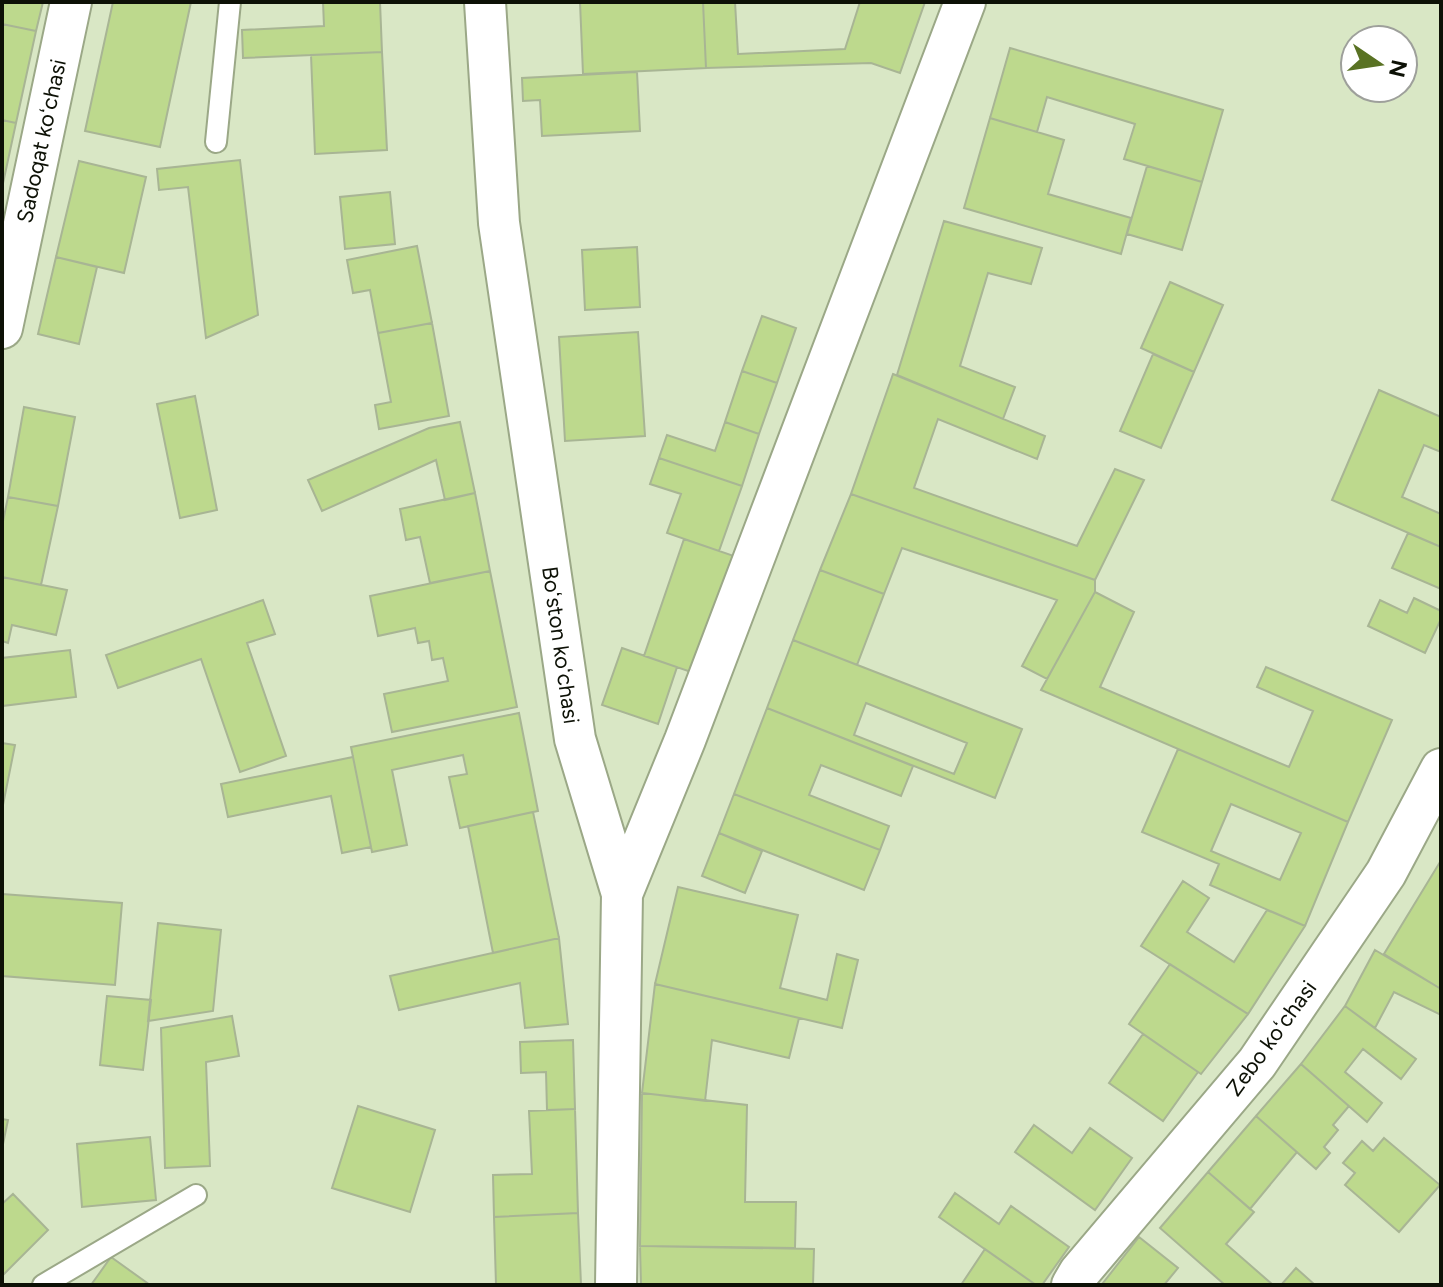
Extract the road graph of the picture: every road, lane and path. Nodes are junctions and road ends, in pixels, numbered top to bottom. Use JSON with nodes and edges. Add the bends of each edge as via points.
{"nodes":[{"id":1,"x":71,"y":2,"type":"edge"},
{"id":2,"x":230,"y":2,"type":"edge"},
{"id":3,"x":485,"y":2,"type":"edge"},
{"id":4,"x":965,"y":2,"type":"edge"},
{"id":5,"x":216,"y":142,"type":"dead end"},
{"id":6,"x":2,"y":328,"type":"edge"},
{"id":7,"x":1441,"y":769,"type":"edge"},
{"id":8,"x":622,"y":894,"type":"junction"},
{"id":9,"x":196,"y":1195,"type":"dead end"},
{"id":10,"x":43,"y":1285,"type":"edge"},
{"id":11,"x":616,"y":1285,"type":"edge"},
{"id":12,"x":1072,"y":1285,"type":"edge"}],
"edges":[{"from":1,"to":6,"type":"street","name":"Sadoqat koʻchasi"},
{"from":2,"to":5,"type":"lane"},
{"from":3,"to":8,"type":"street","name":"Boʻston koʻchasi","via":[[499,223],[575,739]]},
{"from":4,"to":8,"type":"street"},
{"from":7,"to":12,"type":"street","name":"Zebo koʻchasi","via":[[1386,873],[1257,1063]]},
{"from":8,"to":11,"type":"street","name":"Boʻston koʻchasi"},
{"from":9,"to":10,"type":"lane"}]}
